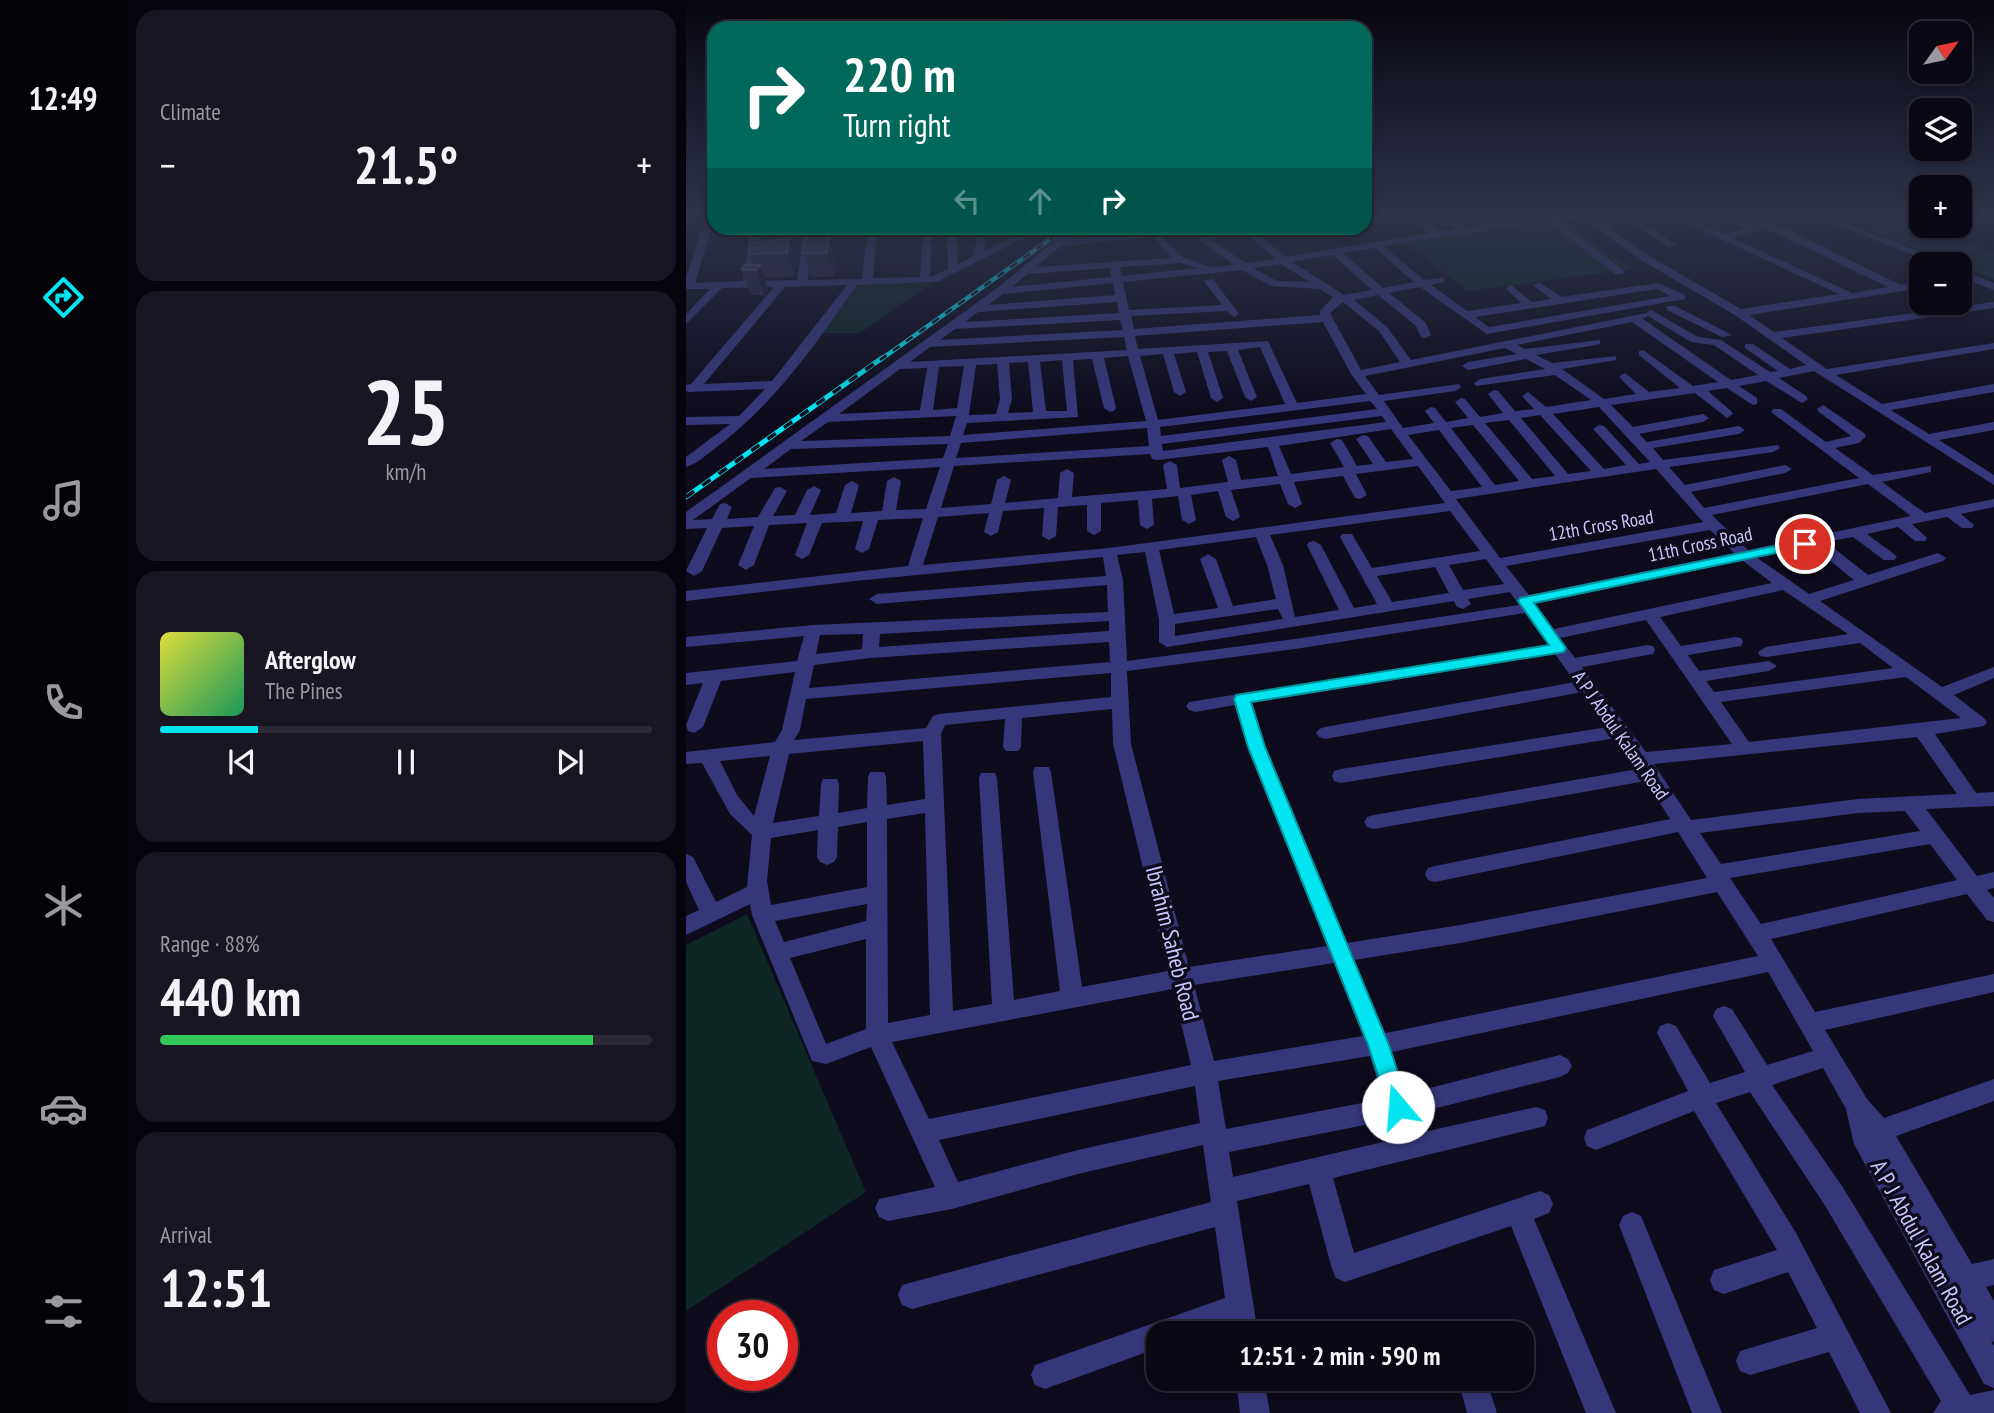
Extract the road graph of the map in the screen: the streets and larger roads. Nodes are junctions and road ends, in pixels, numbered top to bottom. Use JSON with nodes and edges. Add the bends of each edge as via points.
{"nodes":[{"id":1,"x":748,"y":281,"type":"edge"},
{"id":2,"x":861,"y":281,"type":"junction"},
{"id":3,"x":865,"y":281,"type":"edge"},
{"id":4,"x":1012,"y":281,"type":"edge"},
{"id":5,"x":1118,"y":281,"type":"joint"},
{"id":6,"x":1215,"y":281,"type":"edge"},
{"id":7,"x":1269,"y":281,"type":"edge"},
{"id":8,"x":1315,"y":281,"type":"edge"},
{"id":9,"x":1369,"y":281,"type":"edge"},
{"id":10,"x":1419,"y":281,"type":"edge"},
{"id":11,"x":1440,"y":281,"type":"dead end"},
{"id":12,"x":1685,"y":281,"type":"edge"},
{"id":13,"x":1819,"y":281,"type":"edge"},
{"id":14,"x":1884,"y":281,"type":"edge"},
{"id":15,"x":783,"y":283,"type":"junction"},
{"id":16,"x":802,"y":283,"type":"joint"},
{"id":17,"x":720,"y":284,"type":"junction"},
{"id":18,"x":748,"y":284,"type":"junction"},
{"id":19,"x":1423,"y":284,"type":"junction"},
{"id":20,"x":1602,"y":284,"type":"dead end"},
{"id":21,"x":1539,"y":285,"type":"dead end"},
{"id":22,"x":687,"y":286,"type":"edge"},
{"id":23,"x":1323,"y":286,"type":"junction"},
{"id":24,"x":1909,"y":287,"type":"edge"},
{"id":25,"x":1511,"y":288,"type":"dead end"},
{"id":26,"x":1899,"y":288,"type":"junction"},
{"id":27,"x":1000,"y":291,"type":"junction"},
{"id":28,"x":1381,"y":291,"type":"junction"},
{"id":29,"x":1615,"y":293,"type":"junction"},
{"id":30,"x":1487,"y":296,"type":"dead end"},
{"id":31,"x":1851,"y":296,"type":"junction"},
{"id":32,"x":1122,"y":298,"type":"junction"},
{"id":33,"x":1341,"y":299,"type":"junction"},
{"id":34,"x":1561,"y":301,"type":"junction"},
{"id":35,"x":1994,"y":305,"type":"edge"},
{"id":36,"x":1531,"y":306,"type":"junction"},
{"id":37,"x":1231,"y":307,"type":"junction"},
{"id":38,"x":975,"y":309,"type":"junction"},
{"id":39,"x":1504,"y":309,"type":"junction"},
{"id":40,"x":1651,"y":313,"type":"junction"},
{"id":41,"x":1739,"y":313,"type":"junction"},
{"id":42,"x":1125,"y":314,"type":"junction"},
{"id":43,"x":1464,"y":315,"type":"junction"},
{"id":44,"x":1327,"y":318,"type":"junction"},
{"id":45,"x":1634,"y":318,"type":"junction"},
{"id":46,"x":686,"y":321,"type":"edge"},
{"id":47,"x":1239,"y":325,"type":"junction"},
{"id":48,"x":952,"y":326,"type":"junction"},
{"id":49,"x":1129,"y":333,"type":"junction"},
{"id":50,"x":1726,"y":335,"type":"dead end"},
{"id":51,"x":1772,"y":336,"type":"junction"},
{"id":52,"x":1505,"y":342,"type":"junction"},
{"id":53,"x":1596,"y":342,"type":"dead end"},
{"id":54,"x":927,"y":344,"type":"junction"},
{"id":55,"x":1749,"y":346,"type":"dead end"},
{"id":56,"x":1994,"y":346,"type":"edge"},
{"id":57,"x":1231,"y":347,"type":"junction"},
{"id":58,"x":1201,"y":348,"type":"junction"},
{"id":59,"x":1167,"y":350,"type":"junction"},
{"id":60,"x":1133,"y":352,"type":"junction"},
{"id":61,"x":1643,"y":353,"type":"dead end"},
{"id":62,"x":1527,"y":354,"type":"junction"},
{"id":63,"x":1097,"y":355,"type":"junction"},
{"id":64,"x":1067,"y":357,"type":"junction"},
{"id":65,"x":1612,"y":358,"type":"dead end"},
{"id":66,"x":1034,"y":359,"type":"junction"},
{"id":67,"x":1440,"y":359,"type":"junction"},
{"id":68,"x":1003,"y":360,"type":"junction"},
{"id":69,"x":971,"y":362,"type":"junction"},
{"id":70,"x":934,"y":364,"type":"junction"},
{"id":71,"x":1408,"y":364,"type":"junction"},
{"id":72,"x":897,"y":366,"type":"junction"},
{"id":73,"x":1468,"y":366,"type":"dead end"},
{"id":74,"x":1554,"y":369,"type":"junction"},
{"id":75,"x":1821,"y":370,"type":"junction"},
{"id":76,"x":1789,"y":373,"type":"junction"},
{"id":77,"x":1357,"y":374,"type":"junction"},
{"id":78,"x":1625,"y":377,"type":"dead end"},
{"id":79,"x":1768,"y":377,"type":"junction"},
{"id":80,"x":1480,"y":383,"type":"dead end"},
{"id":81,"x":1730,"y":384,"type":"junction"},
{"id":82,"x":776,"y":385,"type":"junction"},
{"id":83,"x":1455,"y":387,"type":"dead end"},
{"id":84,"x":690,"y":388,"type":"edge"},
{"id":85,"x":1994,"y":388,"type":"edge"},
{"id":86,"x":1694,"y":390,"type":"junction"},
{"id":87,"x":1180,"y":392,"type":"dead end"},
{"id":88,"x":1494,"y":394,"type":"dead end"},
{"id":89,"x":1528,"y":396,"type":"dead end"},
{"id":90,"x":1251,"y":397,"type":"dead end"},
{"id":91,"x":1647,"y":397,"type":"junction"},
{"id":92,"x":1217,"y":398,"type":"dead end"},
{"id":93,"x":1802,"y":399,"type":"dead end"},
{"id":94,"x":1753,"y":401,"type":"dead end"},
{"id":95,"x":1461,"y":402,"type":"dead end"},
{"id":96,"x":1602,"y":403,"type":"junction"},
{"id":97,"x":1110,"y":408,"type":"dead end"},
{"id":98,"x":1293,"y":408,"type":"junction"},
{"id":99,"x":1880,"y":408,"type":"junction"},
{"id":100,"x":1823,"y":409,"type":"dead end"},
{"id":101,"x":1431,"y":411,"type":"dead end"},
{"id":102,"x":1544,"y":412,"type":"junction"},
{"id":103,"x":1777,"y":412,"type":"dead end"},
{"id":104,"x":1385,"y":413,"type":"junction"},
{"id":105,"x":926,"y":414,"type":"junction"},
{"id":106,"x":1727,"y":414,"type":"dead end"},
{"id":107,"x":963,"y":415,"type":"junction"},
{"id":108,"x":1040,"y":415,"type":"junction"},
{"id":109,"x":1227,"y":416,"type":"junction"},
{"id":110,"x":1512,"y":416,"type":"junction"},
{"id":111,"x":1001,"y":417,"type":"junction"},
{"id":112,"x":824,"y":418,"type":"junction"},
{"id":113,"x":1703,"y":418,"type":"dead end"},
{"id":114,"x":742,"y":420,"type":"junction"},
{"id":115,"x":1477,"y":420,"type":"junction"},
{"id":116,"x":686,"y":421,"type":"edge"},
{"id":117,"x":1153,"y":424,"type":"junction"},
{"id":118,"x":1442,"y":425,"type":"junction"},
{"id":119,"x":1994,"y":426,"type":"edge"},
{"id":120,"x":1599,"y":429,"type":"dead end"},
{"id":121,"x":1739,"y":429,"type":"dead end"},
{"id":122,"x":1233,"y":432,"type":"junction"},
{"id":123,"x":1628,"y":432,"type":"junction"},
{"id":124,"x":957,"y":438,"type":"junction"},
{"id":125,"x":1927,"y":438,"type":"junction"},
{"id":126,"x":1363,"y":439,"type":"dead end"},
{"id":127,"x":1337,"y":443,"type":"dead end"},
{"id":128,"x":788,"y":445,"type":"junction"},
{"id":129,"x":1155,"y":445,"type":"junction"},
{"id":130,"x":1644,"y":446,"type":"junction"},
{"id":131,"x":1824,"y":446,"type":"junction"},
{"id":132,"x":1274,"y":448,"type":"dead end"},
{"id":133,"x":1773,"y":448,"type":"dead end"},
{"id":134,"x":689,"y":459,"type":"edge"},
{"id":135,"x":1229,"y":460,"type":"dead end"},
{"id":136,"x":948,"y":462,"type":"junction"},
{"id":137,"x":1421,"y":462,"type":"junction"},
{"id":138,"x":1170,"y":465,"type":"dead end"},
{"id":139,"x":1659,"y":465,"type":"junction"},
{"id":140,"x":1382,"y":467,"type":"junction"},
{"id":141,"x":1994,"y":467,"type":"edge"},
{"id":142,"x":1636,"y":468,"type":"junction"},
{"id":143,"x":1785,"y":469,"type":"dead end"},
{"id":144,"x":1926,"y":469,"type":"dead end"},
{"id":145,"x":1349,"y":470,"type":"junction"},
{"id":146,"x":1978,"y":471,"type":"junction"},
{"id":147,"x":1067,"y":473,"type":"dead end"},
{"id":148,"x":1600,"y":473,"type":"junction"},
{"id":149,"x":748,"y":474,"type":"junction"},
{"id":150,"x":1286,"y":478,"type":"junction"},
{"id":151,"x":1564,"y":478,"type":"junction"},
{"id":152,"x":1868,"y":478,"type":"junction"},
{"id":153,"x":1004,"y":480,"type":"dead end"},
{"id":154,"x":894,"y":481,"type":"dead end"},
{"id":155,"x":1994,"y":481,"type":"edge"},
{"id":156,"x":1528,"y":483,"type":"junction"},
{"id":157,"x":852,"y":485,"type":"dead end"},
{"id":158,"x":1230,"y":487,"type":"junction"},
{"id":159,"x":1491,"y":489,"type":"junction"},
{"id":160,"x":814,"y":490,"type":"dead end"},
{"id":161,"x":1680,"y":490,"type":"junction"},
{"id":162,"x":780,"y":491,"type":"dead end"},
{"id":163,"x":1179,"y":492,"type":"junction"},
{"id":164,"x":1145,"y":495,"type":"junction"},
{"id":165,"x":1360,"y":495,"type":"dead end"},
{"id":166,"x":1094,"y":500,"type":"junction"},
{"id":167,"x":1450,"y":501,"type":"junction"},
{"id":168,"x":1058,"y":502,"type":"junction"},
{"id":169,"x":1994,"y":503,"type":"edge"},
{"id":170,"x":1295,"y":504,"type":"dead end"},
{"id":171,"x":999,"y":506,"type":"junction"},
{"id":172,"x":725,"y":507,"type":"dead end"},
{"id":173,"x":931,"y":513,"type":"junction"},
{"id":174,"x":1700,"y":513,"type":"junction"},
{"id":175,"x":1950,"y":513,"type":"junction"},
{"id":176,"x":888,"y":515,"type":"junction"},
{"id":177,"x":872,"y":516,"type":"junction"},
{"id":178,"x":1233,"y":517,"type":"dead end"},
{"id":179,"x":842,"y":518,"type":"junction"},
{"id":180,"x":1923,"y":518,"type":"junction"},
{"id":181,"x":686,"y":519,"type":"edge"},
{"id":182,"x":808,"y":520,"type":"junction"},
{"id":183,"x":1189,"y":520,"type":"dead end"},
{"id":184,"x":763,"y":522,"type":"junction"},
{"id":185,"x":718,"y":523,"type":"junction"},
{"id":186,"x":1901,"y":523,"type":"junction"},
{"id":187,"x":686,"y":525,"type":"edge"},
{"id":188,"x":1147,"y":525,"type":"dead end"},
{"id":189,"x":1713,"y":525,"type":"junction"},
{"id":190,"x":1967,"y":525,"type":"dead end"},
{"id":191,"x":1094,"y":531,"type":"dead end"},
{"id":192,"x":990,"y":532,"type":"dead end"},
{"id":193,"x":1261,"y":532,"type":"junction"},
{"id":194,"x":1857,"y":533,"type":"junction"},
{"id":195,"x":1049,"y":536,"type":"dead end"},
{"id":196,"x":1347,"y":537,"type":"dead end"},
{"id":197,"x":1920,"y":538,"type":"dead end"},
{"id":198,"x":1815,"y":541,"type":"junction"},
{"id":199,"x":1314,"y":545,"type":"dead end"},
{"id":200,"x":1151,"y":547,"type":"junction"},
{"id":201,"x":862,"y":549,"type":"dead end"},
{"id":202,"x":1109,"y":552,"type":"junction"},
{"id":203,"x":802,"y":555,"type":"dead end"},
{"id":204,"x":1745,"y":555,"type":"junction"},
{"id":205,"x":1889,"y":557,"type":"dead end"},
{"id":206,"x":1492,"y":558,"type":"junction"},
{"id":207,"x":1938,"y":558,"type":"dead end"},
{"id":208,"x":1208,"y":559,"type":"dead end"},
{"id":209,"x":1439,"y":561,"type":"junction"},
{"id":210,"x":746,"y":565,"type":"dead end"},
{"id":211,"x":914,"y":570,"type":"junction"},
{"id":212,"x":694,"y":571,"type":"dead end"},
{"id":213,"x":1368,"y":573,"type":"junction"},
{"id":214,"x":1862,"y":578,"type":"dead end"},
{"id":215,"x":1115,"y":580,"type":"junction"},
{"id":216,"x":1784,"y":584,"type":"junction"},
{"id":217,"x":1514,"y":587,"type":"junction"},
{"id":218,"x":686,"y":596,"type":"edge"},
{"id":219,"x":1459,"y":597,"type":"junction"},
{"id":220,"x":1806,"y":600,"type":"junction"},
{"id":221,"x":1284,"y":603,"type":"junction"},
{"id":222,"x":1527,"y":604,"type":"junction"},
{"id":223,"x":1387,"y":607,"type":"junction"},
{"id":224,"x":1227,"y":612,"type":"junction"},
{"id":225,"x":1349,"y":614,"type":"junction"},
{"id":226,"x":1650,"y":614,"type":"junction"},
{"id":227,"x":1471,"y":617,"type":"junction"},
{"id":228,"x":1167,"y":620,"type":"junction"},
{"id":229,"x":1291,"y":623,"type":"junction"},
{"id":230,"x":1116,"y":626,"type":"junction"},
{"id":231,"x":879,"y":628,"type":"junction"},
{"id":232,"x":813,"y":630,"type":"junction"},
{"id":233,"x":1863,"y":637,"type":"junction"},
{"id":234,"x":1554,"y":641,"type":"junction"},
{"id":235,"x":686,"y":642,"type":"edge"},
{"id":236,"x":1735,"y":642,"type":"dead end"},
{"id":237,"x":1295,"y":644,"type":"junction"},
{"id":238,"x":1647,"y":650,"type":"dead end"},
{"id":239,"x":1676,"y":652,"type":"junction"},
{"id":240,"x":870,"y":653,"type":"junction"},
{"id":241,"x":804,"y":663,"type":"junction"},
{"id":242,"x":1571,"y":664,"type":"junction"},
{"id":243,"x":1119,"y":667,"type":"junction"},
{"id":244,"x":1908,"y":671,"type":"junction"},
{"id":245,"x":1994,"y":672,"type":"edge"},
{"id":246,"x":714,"y":676,"type":"junction"},
{"id":247,"x":1693,"y":677,"type":"junction"},
{"id":248,"x":686,"y":679,"type":"edge"},
{"id":249,"x":1586,"y":686,"type":"junction"},
{"id":250,"x":800,"y":694,"type":"junction"},
{"id":251,"x":1941,"y":694,"type":"junction"},
{"id":252,"x":1709,"y":698,"type":"junction"},
{"id":253,"x":1242,"y":699,"type":"junction"},
{"id":254,"x":1120,"y":702,"type":"junction"},
{"id":255,"x":1195,"y":706,"type":"dead end"},
{"id":256,"x":1014,"y":711,"type":"junction"},
{"id":257,"x":694,"y":727,"type":"dead end"},
{"id":258,"x":1922,"y":730,"type":"junction"},
{"id":259,"x":1620,"y":731,"type":"junction"},
{"id":260,"x":1325,"y":733,"type":"dead end"},
{"id":261,"x":932,"y":734,"type":"junction"},
{"id":262,"x":1012,"y":747,"type":"dead end"},
{"id":263,"x":782,"y":748,"type":"junction"},
{"id":264,"x":1745,"y":748,"type":"junction"},
{"id":265,"x":708,"y":756,"type":"junction"},
{"id":266,"x":686,"y":758,"type":"edge"},
{"id":267,"x":1645,"y":767,"type":"junction"},
{"id":268,"x":1042,"y":772,"type":"dead end"},
{"id":269,"x":1341,"y":776,"type":"dead end"},
{"id":270,"x":877,"y":777,"type":"dead end"},
{"id":271,"x":988,"y":778,"type":"dead end"},
{"id":272,"x":830,"y":784,"type":"dead end"},
{"id":273,"x":1994,"y":799,"type":"edge"},
{"id":274,"x":1971,"y":800,"type":"junction"},
{"id":275,"x":1910,"y":803,"type":"junction"},
{"id":276,"x":935,"y":804,"type":"junction"},
{"id":277,"x":876,"y":813,"type":"junction"},
{"id":278,"x":828,"y":821,"type":"junction"},
{"id":279,"x":1374,"y":822,"type":"dead end"},
{"id":280,"x":1684,"y":826,"type":"junction"},
{"id":281,"x":763,"y":832,"type":"junction"},
{"id":282,"x":1934,"y":836,"type":"junction"},
{"id":283,"x":827,"y":857,"type":"dead end"},
{"id":284,"x":686,"y":862,"type":"edge"},
{"id":285,"x":1435,"y":874,"type":"dead end"},
{"id":286,"x":1718,"y":878,"type":"junction"},
{"id":287,"x":1994,"y":880,"type":"edge"},
{"id":288,"x":1972,"y":885,"type":"junction"},
{"id":289,"x":758,"y":891,"type":"junction"},
{"id":290,"x":875,"y":894,"type":"junction"},
{"id":291,"x":711,"y":912,"type":"junction"},
{"id":292,"x":1994,"y":914,"type":"edge"},
{"id":293,"x":762,"y":915,"type":"junction"},
{"id":294,"x":686,"y":926,"type":"edge"},
{"id":295,"x":875,"y":928,"type":"junction"},
{"id":296,"x":1755,"y":934,"type":"junction"},
{"id":297,"x":1339,"y":952,"type":"junction"},
{"id":298,"x":777,"y":953,"type":"junction"},
{"id":299,"x":1774,"y":962,"type":"junction"},
{"id":300,"x":1181,"y":978,"type":"junction"},
{"id":301,"x":1994,"y":983,"type":"edge"},
{"id":302,"x":1072,"y":998,"type":"junction"},
{"id":303,"x":1004,"y":1011,"type":"junction"},
{"id":304,"x":1724,"y":1016,"type":"dead end"},
{"id":305,"x":942,"y":1022,"type":"junction"},
{"id":306,"x":1810,"y":1023,"type":"junction"},
{"id":307,"x":1668,"y":1033,"type":"dead end"},
{"id":308,"x":877,"y":1035,"type":"junction"},
{"id":309,"x":1378,"y":1045,"type":"junction"},
{"id":310,"x":1829,"y":1056,"type":"junction"},
{"id":311,"x":1560,"y":1066,"type":"dead end"},
{"id":312,"x":1205,"y":1073,"type":"junction"},
{"id":313,"x":1759,"y":1079,"type":"junction"},
{"id":314,"x":1994,"y":1090,"type":"edge"},
{"id":315,"x":1702,"y":1097,"type":"junction"},
{"id":316,"x":1398,"y":1107,"type":"junction"},
{"id":317,"x":1536,"y":1118,"type":"dead end"},
{"id":318,"x":923,"y":1132,"type":"junction"},
{"id":319,"x":1872,"y":1133,"type":"junction"},
{"id":320,"x":1215,"y":1137,"type":"junction"},
{"id":321,"x":1596,"y":1138,"type":"dead end"},
{"id":322,"x":1411,"y":1147,"type":"junction"},
{"id":323,"x":1318,"y":1170,"type":"junction"},
{"id":324,"x":952,"y":1196,"type":"junction"},
{"id":325,"x":1224,"y":1202,"type":"junction"},
{"id":326,"x":888,"y":1208,"type":"dead end"},
{"id":327,"x":1632,"y":1225,"type":"dead end"},
{"id":328,"x":1796,"y":1258,"type":"junction"},
{"id":329,"x":1994,"y":1272,"type":"edge"},
{"id":330,"x":1724,"y":1280,"type":"dead end"},
{"id":331,"x":1955,"y":1282,"type":"junction"},
{"id":332,"x":912,"y":1295,"type":"dead end"},
{"id":333,"x":1240,"y":1306,"type":"junction"},
{"id":334,"x":1197,"y":1321,"type":"edge"},
{"id":335,"x":1242,"y":1321,"type":"edge"},
{"id":336,"x":1994,"y":1328,"type":"edge"},
{"id":337,"x":1836,"y":1336,"type":"junction"},
{"id":338,"x":1146,"y":1339,"type":"edge"},
{"id":339,"x":1750,"y":1361,"type":"dead end"},
{"id":340,"x":1994,"y":1374,"type":"edge"},
{"id":341,"x":1045,"y":1375,"type":"dead end"},
{"id":342,"x":1252,"y":1391,"type":"edge"},
{"id":343,"x":1476,"y":1391,"type":"edge"},
{"id":344,"x":1994,"y":1405,"type":"edge"},
{"id":345,"x":1955,"y":1412,"type":"edge"},
{"id":346,"x":1255,"y":1413,"type":"edge"},
{"id":347,"x":1482,"y":1413,"type":"edge"},
{"id":348,"x":1601,"y":1413,"type":"edge"},
{"id":349,"x":1707,"y":1413,"type":"edge"},
{"id":350,"x":1876,"y":1413,"type":"edge"}],
"edges":[{"from":1,"to":18,"type":"street"},
{"from":2,"to":3,"type":"street"},
{"from":2,"to":16,"type":"street"},
{"from":2,"to":82,"type":"street"},
{"from":4,"to":27,"type":"street"},
{"from":5,"to":27,"type":"street"},
{"from":5,"to":32,"type":"street"},
{"from":6,"to":37,"type":"street"},
{"from":7,"to":23,"type":"street"},
{"from":8,"to":23,"type":"street"},
{"from":9,"to":28,"type":"street"},
{"from":10,"to":19,"type":"street"},
{"from":11,"to":19,"type":"street"},
{"from":12,"to":41,"type":"street"},
{"from":13,"to":31,"type":"street"},
{"from":14,"to":26,"type":"street"},
{"from":15,"to":16,"type":"street"},
{"from":15,"to":18,"type":"street"},
{"from":15,"to":84,"type":"street"},
{"from":17,"to":18,"type":"street"},
{"from":17,"to":22,"type":"street"},
{"from":17,"to":46,"type":"street"},
{"from":19,"to":28,"type":"street"},
{"from":19,"to":43,"type":"street"},
{"from":20,"to":29,"type":"street"},
{"from":21,"to":34,"type":"street"},
{"from":23,"to":33,"type":"street"},
{"from":24,"to":26,"type":"street"},
{"from":25,"to":36,"type":"street"},
{"from":26,"to":31,"type":"street"},
{"from":27,"to":38,"type":"street"},
{"from":28,"to":33,"type":"street"},
{"from":28,"to":67,"type":"street","via":[[1421,324]]},
{"from":29,"to":34,"type":"street"},
{"from":29,"to":43,"type":"street","via":[[1662,286],[1681,297],[1487,331]]},
{"from":30,"to":39,"type":"street"},
{"from":31,"to":41,"type":"street"},
{"from":32,"to":38,"type":"street"},
{"from":32,"to":42,"type":"street"},
{"from":33,"to":44,"type":"street","via":[[1324,313]]},
{"from":33,"to":71,"type":"street","via":[[1383,329]]},
{"from":34,"to":36,"type":"street"},
{"from":35,"to":51,"type":"street"},
{"from":36,"to":39,"type":"street"},
{"from":37,"to":42,"type":"street"},
{"from":37,"to":47,"type":"street"},
{"from":38,"to":48,"type":"street"},
{"from":39,"to":43,"type":"street"},
{"from":40,"to":45,"type":"street"},
{"from":40,"to":50,"type":"street","via":[[1675,307]]},
{"from":40,"to":79,"type":"street","via":[[1695,340],[1717,342]]},
{"from":41,"to":51,"type":"street"},
{"from":42,"to":48,"type":"street"},
{"from":42,"to":49,"type":"street"},
{"from":44,"to":47,"type":"street"},
{"from":44,"to":77,"type":"street","name":"A P J Abdul Kalam Road"},
{"from":45,"to":52,"type":"street"},
{"from":45,"to":81,"type":"street"},
{"from":47,"to":49,"type":"street"},
{"from":48,"to":54,"type":"street"},
{"from":49,"to":54,"type":"street"},
{"from":49,"to":60,"type":"street"},
{"from":51,"to":75,"type":"street"},
{"from":52,"to":62,"type":"street"},
{"from":52,"to":67,"type":"street"},
{"from":53,"to":62,"type":"street"},
{"from":54,"to":72,"type":"street"},
{"from":55,"to":76,"type":"street"},
{"from":56,"to":75,"type":"street"},
{"from":57,"to":58,"type":"street"},
{"from":57,"to":90,"type":"street"},
{"from":57,"to":98,"type":"street","via":[[1264,343]]},
{"from":58,"to":59,"type":"street"},
{"from":58,"to":92,"type":"street"},
{"from":59,"to":60,"type":"street"},
{"from":59,"to":87,"type":"street"},
{"from":60,"to":63,"type":"street"},
{"from":60,"to":117,"type":"street"},
{"from":61,"to":86,"type":"street"},
{"from":62,"to":73,"type":"street"},
{"from":62,"to":74,"type":"street"},
{"from":63,"to":64,"type":"street"},
{"from":63,"to":97,"type":"street"},
{"from":64,"to":66,"type":"street"},
{"from":64,"to":108,"type":"street","via":[[1074,414]]},
{"from":65,"to":74,"type":"street"},
{"from":66,"to":68,"type":"street"},
{"from":66,"to":108,"type":"street"},
{"from":67,"to":71,"type":"street"},
{"from":68,"to":69,"type":"street"},
{"from":68,"to":111,"type":"street","via":[[1006,399]]},
{"from":69,"to":70,"type":"street"},
{"from":69,"to":107,"type":"street"},
{"from":70,"to":72,"type":"street"},
{"from":70,"to":105,"type":"street"},
{"from":71,"to":77,"type":"street"},
{"from":72,"to":112,"type":"street"},
{"from":74,"to":80,"type":"street"},
{"from":74,"to":96,"type":"street"},
{"from":75,"to":76,"type":"street"},
{"from":75,"to":99,"type":"street"},
{"from":76,"to":79,"type":"street"},
{"from":77,"to":104,"type":"street","name":"A P J Abdul Kalam Road"},
{"from":78,"to":91,"type":"street"},
{"from":79,"to":81,"type":"street"},
{"from":79,"to":93,"type":"street"},
{"from":81,"to":86,"type":"street"},
{"from":81,"to":94,"type":"street"},
{"from":82,"to":84,"type":"street"},
{"from":82,"to":114,"type":"street"},
{"from":83,"to":104,"type":"street"},
{"from":85,"to":99,"type":"street"},
{"from":86,"to":91,"type":"street"},
{"from":86,"to":106,"type":"street"},
{"from":88,"to":110,"type":"street"},
{"from":89,"to":102,"type":"street"},
{"from":91,"to":96,"type":"street"},
{"from":95,"to":115,"type":"street"},
{"from":96,"to":102,"type":"street"},
{"from":96,"to":123,"type":"street"},
{"from":98,"to":104,"type":"street"},
{"from":98,"to":109,"type":"street"},
{"from":99,"to":125,"type":"street"},
{"from":100,"to":131,"type":"street","via":[[1859,436]]},
{"from":101,"to":118,"type":"street"},
{"from":102,"to":110,"type":"street"},
{"from":102,"to":148,"type":"street"},
{"from":103,"to":131,"type":"street"},
{"from":104,"to":118,"type":"street"},
{"from":104,"to":122,"type":"street"},
{"from":104,"to":129,"type":"street","via":[[1227,449],[1157,456]]},
{"from":104,"to":137,"type":"street","name":"A P J Abdul Kalam Road"},
{"from":105,"to":107,"type":"street"},
{"from":105,"to":112,"type":"street"},
{"from":107,"to":111,"type":"street"},
{"from":107,"to":124,"type":"street"},
{"from":108,"to":111,"type":"street"},
{"from":109,"to":117,"type":"street"},
{"from":109,"to":122,"type":"street"},
{"from":110,"to":115,"type":"street"},
{"from":110,"to":151,"type":"street"},
{"from":112,"to":128,"type":"street"},
{"from":113,"to":123,"type":"street"},
{"from":114,"to":116,"type":"street"},
{"from":114,"to":134,"type":"street"},
{"from":115,"to":118,"type":"street"},
{"from":115,"to":156,"type":"street"},
{"from":117,"to":124,"type":"street"},
{"from":117,"to":129,"type":"street"},
{"from":118,"to":159,"type":"street"},
{"from":119,"to":125,"type":"street"},
{"from":120,"to":142,"type":"street"},
{"from":121,"to":130,"type":"street"},
{"from":122,"to":129,"type":"street"},
{"from":123,"to":130,"type":"street"},
{"from":124,"to":128,"type":"street"},
{"from":124,"to":136,"type":"street"},
{"from":125,"to":146,"type":"street"},
{"from":126,"to":140,"type":"street"},
{"from":127,"to":145,"type":"street"},
{"from":128,"to":149,"type":"street"},
{"from":129,"to":136,"type":"street"},
{"from":130,"to":139,"type":"street"},
{"from":131,"to":152,"type":"street"},
{"from":132,"to":150,"type":"street"},
{"from":133,"to":139,"type":"street"},
{"from":135,"to":158,"type":"street"},
{"from":136,"to":149,"type":"street"},
{"from":136,"to":173,"type":"street"},
{"from":137,"to":140,"type":"street"},
{"from":137,"to":167,"type":"street","name":"A P J Abdul Kalam Road"},
{"from":138,"to":163,"type":"street"},
{"from":139,"to":142,"type":"street"},
{"from":139,"to":161,"type":"street"},
{"from":140,"to":145,"type":"street"},
{"from":141,"to":146,"type":"street"},
{"from":142,"to":148,"type":"street"},
{"from":143,"to":161,"type":"street"},
{"from":144,"to":152,"type":"street"},
{"from":145,"to":150,"type":"street"},
{"from":145,"to":165,"type":"street"},
{"from":146,"to":155,"type":"street"},
{"from":147,"to":168,"type":"street"},
{"from":148,"to":151,"type":"street"},
{"from":149,"to":181,"type":"street"},
{"from":150,"to":158,"type":"street"},
{"from":150,"to":170,"type":"street"},
{"from":151,"to":156,"type":"street"},
{"from":152,"to":174,"type":"street"},
{"from":152,"to":180,"type":"street"},
{"from":153,"to":171,"type":"street"},
{"from":154,"to":176,"type":"street"},
{"from":156,"to":159,"type":"street"},
{"from":157,"to":179,"type":"street"},
{"from":158,"to":163,"type":"street"},
{"from":158,"to":178,"type":"street"},
{"from":159,"to":167,"type":"street"},
{"from":160,"to":182,"type":"street"},
{"from":161,"to":174,"type":"street"},
{"from":162,"to":184,"type":"street"},
{"from":163,"to":164,"type":"street"},
{"from":163,"to":183,"type":"street"},
{"from":164,"to":166,"type":"street"},
{"from":164,"to":188,"type":"street"},
{"from":166,"to":168,"type":"street"},
{"from":166,"to":191,"type":"street"},
{"from":167,"to":193,"type":"street"},
{"from":167,"to":206,"type":"street","name":"A P J Abdul Kalam Road"},
{"from":168,"to":171,"type":"street"},
{"from":168,"to":195,"type":"street"},
{"from":169,"to":175,"type":"street","name":"11th Cross Road"},
{"from":171,"to":173,"type":"street"},
{"from":171,"to":192,"type":"street"},
{"from":172,"to":185,"type":"street"},
{"from":173,"to":176,"type":"street"},
{"from":173,"to":211,"type":"street"},
{"from":174,"to":189,"type":"street"},
{"from":175,"to":180,"type":"street","name":"11th Cross Road"},
{"from":175,"to":190,"type":"street"},
{"from":176,"to":177,"type":"street"},
{"from":177,"to":179,"type":"street"},
{"from":177,"to":201,"type":"street"},
{"from":179,"to":182,"type":"street"},
{"from":180,"to":186,"type":"street","name":"11th Cross Road"},
{"from":182,"to":184,"type":"street"},
{"from":182,"to":203,"type":"street"},
{"from":184,"to":185,"type":"street"},
{"from":184,"to":210,"type":"street"},
{"from":185,"to":187,"type":"street"},
{"from":185,"to":212,"type":"street"},
{"from":186,"to":194,"type":"street","name":"11th Cross Road"},
{"from":186,"to":197,"type":"street"},
{"from":189,"to":204,"type":"street"},
{"from":189,"to":206,"type":"street","name":"12th Cross Road"},
{"from":193,"to":200,"type":"street"},
{"from":193,"to":221,"type":"street"},
{"from":194,"to":198,"type":"street","name":"11th Cross Road"},
{"from":194,"to":205,"type":"street"},
{"from":196,"to":213,"type":"street"},
{"from":198,"to":204,"type":"street","name":"11th Cross Road"},
{"from":198,"to":214,"type":"street"},
{"from":199,"to":225,"type":"street"},
{"from":200,"to":202,"type":"street"},
{"from":200,"to":228,"type":"street"},
{"from":202,"to":211,"type":"street"},
{"from":202,"to":215,"type":"street","name":"Ibrahim Saheb Road"},
{"from":204,"to":216,"type":"street"},
{"from":204,"to":222,"type":"street","name":"11th Cross Road"},
{"from":206,"to":209,"type":"street","name":"12th Cross Road"},
{"from":206,"to":217,"type":"street","name":"A P J Abdul Kalam Road"},
{"from":207,"to":220,"type":"street"},
{"from":208,"to":224,"type":"street"},
{"from":209,"to":213,"type":"street","name":"12th Cross Road"},
{"from":209,"to":219,"type":"street"},
{"from":211,"to":218,"type":"street"},
{"from":213,"to":223,"type":"street"},
{"from":215,"to":230,"type":"street","name":"Ibrahim Saheb Road"},
{"from":215,"to":231,"type":"street","via":[[885,598]]},
{"from":216,"to":220,"type":"street"},
{"from":216,"to":226,"type":"street"},
{"from":217,"to":219,"type":"street"},
{"from":217,"to":222,"type":"street","name":"A P J Abdul Kalam Road"},
{"from":219,"to":223,"type":"street"},
{"from":219,"to":227,"type":"street"},
{"from":220,"to":233,"type":"street"},
{"from":221,"to":224,"type":"street"},
{"from":221,"to":229,"type":"street"},
{"from":222,"to":227,"type":"street","name":"11th Cross Road"},
{"from":222,"to":234,"type":"street","name":"A P J Abdul Kalam Road"},
{"from":223,"to":225,"type":"street"},
{"from":224,"to":228,"type":"street"},
{"from":225,"to":229,"type":"street"},
{"from":226,"to":234,"type":"street"},
{"from":226,"to":239,"type":"street"},
{"from":227,"to":237,"type":"street","name":"11th Cross Road"},
{"from":228,"to":229,"type":"street","via":[[1167,642]]},
{"from":229,"to":237,"type":"street"},
{"from":230,"to":231,"type":"street"},
{"from":230,"to":240,"type":"street"},
{"from":230,"to":243,"type":"street","name":"Ibrahim Saheb Road"},
{"from":231,"to":232,"type":"street"},
{"from":231,"to":240,"type":"street"},
{"from":232,"to":235,"type":"street"},
{"from":232,"to":241,"type":"street"},
{"from":233,"to":244,"type":"street"},
{"from":233,"to":247,"type":"street"},
{"from":234,"to":242,"type":"street","name":"A P J Abdul Kalam Road"},
{"from":234,"to":253,"type":"street"},
{"from":236,"to":239,"type":"street"},
{"from":237,"to":243,"type":"street","name":"11th Cross Road"},
{"from":238,"to":242,"type":"street"},
{"from":239,"to":247,"type":"street"},
{"from":240,"to":241,"type":"street"},
{"from":241,"to":246,"type":"street"},
{"from":241,"to":250,"type":"street"},
{"from":242,"to":249,"type":"street","name":"A P J Abdul Kalam Road"},
{"from":243,"to":250,"type":"street","name":"11th Cross Road"},
{"from":243,"to":254,"type":"street","name":"Ibrahim Saheb Road"},
{"from":244,"to":251,"type":"street"},
{"from":244,"to":252,"type":"street"},
{"from":245,"to":251,"type":"street"},
{"from":246,"to":248,"type":"street"},
{"from":246,"to":257,"type":"street"},
{"from":247,"to":252,"type":"street"},
{"from":249,"to":259,"type":"street","name":"A P J Abdul Kalam Road"},
{"from":249,"to":260,"type":"street"},
{"from":250,"to":263,"type":"street"},
{"from":251,"to":258,"type":"street","via":[[1978,722]]},
{"from":252,"to":264,"type":"street"},
{"from":253,"to":255,"type":"street"},
{"from":253,"to":297,"type":"street"},
{"from":254,"to":256,"type":"street"},
{"from":254,"to":300,"type":"street","name":"Ibrahim Saheb Road","via":[[1122,744]]},
{"from":256,"to":261,"type":"street","via":[[939,720]]},
{"from":256,"to":262,"type":"street"},
{"from":258,"to":264,"type":"street"},
{"from":258,"to":274,"type":"street"},
{"from":259,"to":267,"type":"street","name":"A P J Abdul Kalam Road"},
{"from":259,"to":269,"type":"street"},
{"from":261,"to":263,"type":"street"},
{"from":261,"to":276,"type":"street"},
{"from":263,"to":265,"type":"street"},
{"from":263,"to":281,"type":"street","via":[[765,807]]},
{"from":264,"to":267,"type":"street"},
{"from":265,"to":266,"type":"street"},
{"from":265,"to":281,"type":"street","via":[[742,817]]},
{"from":267,"to":279,"type":"street"},
{"from":267,"to":280,"type":"street","name":"A P J Abdul Kalam Road"},
{"from":268,"to":302,"type":"street"},
{"from":270,"to":277,"type":"street"},
{"from":271,"to":303,"type":"street"},
{"from":272,"to":278,"type":"street"},
{"from":273,"to":274,"type":"street"},
{"from":274,"to":275,"type":"street"},
{"from":275,"to":280,"type":"street"},
{"from":275,"to":282,"type":"street"},
{"from":276,"to":277,"type":"street"},
{"from":276,"to":305,"type":"street"},
{"from":277,"to":278,"type":"street"},
{"from":277,"to":290,"type":"street"},
{"from":278,"to":281,"type":"street"},
{"from":278,"to":283,"type":"street"},
{"from":280,"to":285,"type":"street"},
{"from":280,"to":286,"type":"street","name":"A P J Abdul Kalam Road"},
{"from":281,"to":289,"type":"street"},
{"from":282,"to":286,"type":"street"},
{"from":282,"to":288,"type":"street"},
{"from":284,"to":291,"type":"street"},
{"from":286,"to":296,"type":"street","name":"A P J Abdul Kalam Road"},
{"from":286,"to":297,"type":"street","via":[[1460,934]]},
{"from":287,"to":288,"type":"street"},
{"from":288,"to":292,"type":"street"},
{"from":288,"to":296,"type":"street"},
{"from":289,"to":291,"type":"street"},
{"from":289,"to":293,"type":"street"},
{"from":290,"to":293,"type":"street"},
{"from":290,"to":295,"type":"street"},
{"from":291,"to":294,"type":"street"},
{"from":293,"to":298,"type":"street"},
{"from":295,"to":298,"type":"street"},
{"from":295,"to":308,"type":"street"},
{"from":296,"to":299,"type":"street","name":"A P J Abdul Kalam Road"},
{"from":297,"to":300,"type":"street"},
{"from":297,"to":309,"type":"street"},
{"from":298,"to":308,"type":"street","via":[[820,1054]]},
{"from":299,"to":306,"type":"street","name":"A P J Abdul Kalam Road"},
{"from":299,"to":309,"type":"street"},
{"from":300,"to":302,"type":"street"},
{"from":300,"to":312,"type":"street","name":"Ibrahim Saheb Road"},
{"from":301,"to":306,"type":"street"},
{"from":302,"to":303,"type":"street"},
{"from":303,"to":305,"type":"street"},
{"from":304,"to":313,"type":"street"},
{"from":305,"to":308,"type":"street"},
{"from":306,"to":310,"type":"street","name":"A P J Abdul Kalam Road"},
{"from":307,"to":315,"type":"street"},
{"from":308,"to":318,"type":"street"},
{"from":309,"to":312,"type":"street"},
{"from":309,"to":316,"type":"street"},
{"from":310,"to":313,"type":"street"},
{"from":310,"to":319,"type":"street","name":"A P J Abdul Kalam Road"},
{"from":311,"to":316,"type":"street"},
{"from":312,"to":318,"type":"street"},
{"from":312,"to":320,"type":"street","name":"Ibrahim Saheb Road"},
{"from":313,"to":315,"type":"street"},
{"from":313,"to":345,"type":"street","via":[[1833,1195]]},
{"from":314,"to":319,"type":"street"},
{"from":315,"to":321,"type":"street"},
{"from":315,"to":328,"type":"street"},
{"from":316,"to":320,"type":"street"},
{"from":316,"to":322,"type":"street"},
{"from":317,"to":322,"type":"street"},
{"from":318,"to":324,"type":"street"},
{"from":319,"to":331,"type":"street","name":"A P J Abdul Kalam Road"},
{"from":320,"to":324,"type":"street","via":[[1078,1162]]},
{"from":320,"to":325,"type":"street","name":"Ibrahim Saheb Road"},
{"from":322,"to":323,"type":"street"},
{"from":323,"to":325,"type":"street"},
{"from":323,"to":348,"type":"street","via":[[1345,1269],[1529,1207]]},
{"from":324,"to":326,"type":"street"},
{"from":325,"to":332,"type":"street"},
{"from":325,"to":333,"type":"street","name":"Ibrahim Saheb Road"},
{"from":327,"to":349,"type":"street"},
{"from":328,"to":330,"type":"street"},
{"from":328,"to":337,"type":"street"},
{"from":329,"to":331,"type":"street"},
{"from":331,"to":336,"type":"street","name":"A P J Abdul Kalam Road"},
{"from":331,"to":340,"type":"street","name":"A P J Abdul Kalam Road"},
{"from":333,"to":334,"type":"street"},
{"from":333,"to":335,"type":"street","name":"Ibrahim Saheb Road"},
{"from":337,"to":339,"type":"street"},
{"from":337,"to":350,"type":"street"},
{"from":338,"to":341,"type":"street"},
{"from":342,"to":346,"type":"street"},
{"from":343,"to":347,"type":"street"},
{"from":344,"to":345,"type":"street"}]}
